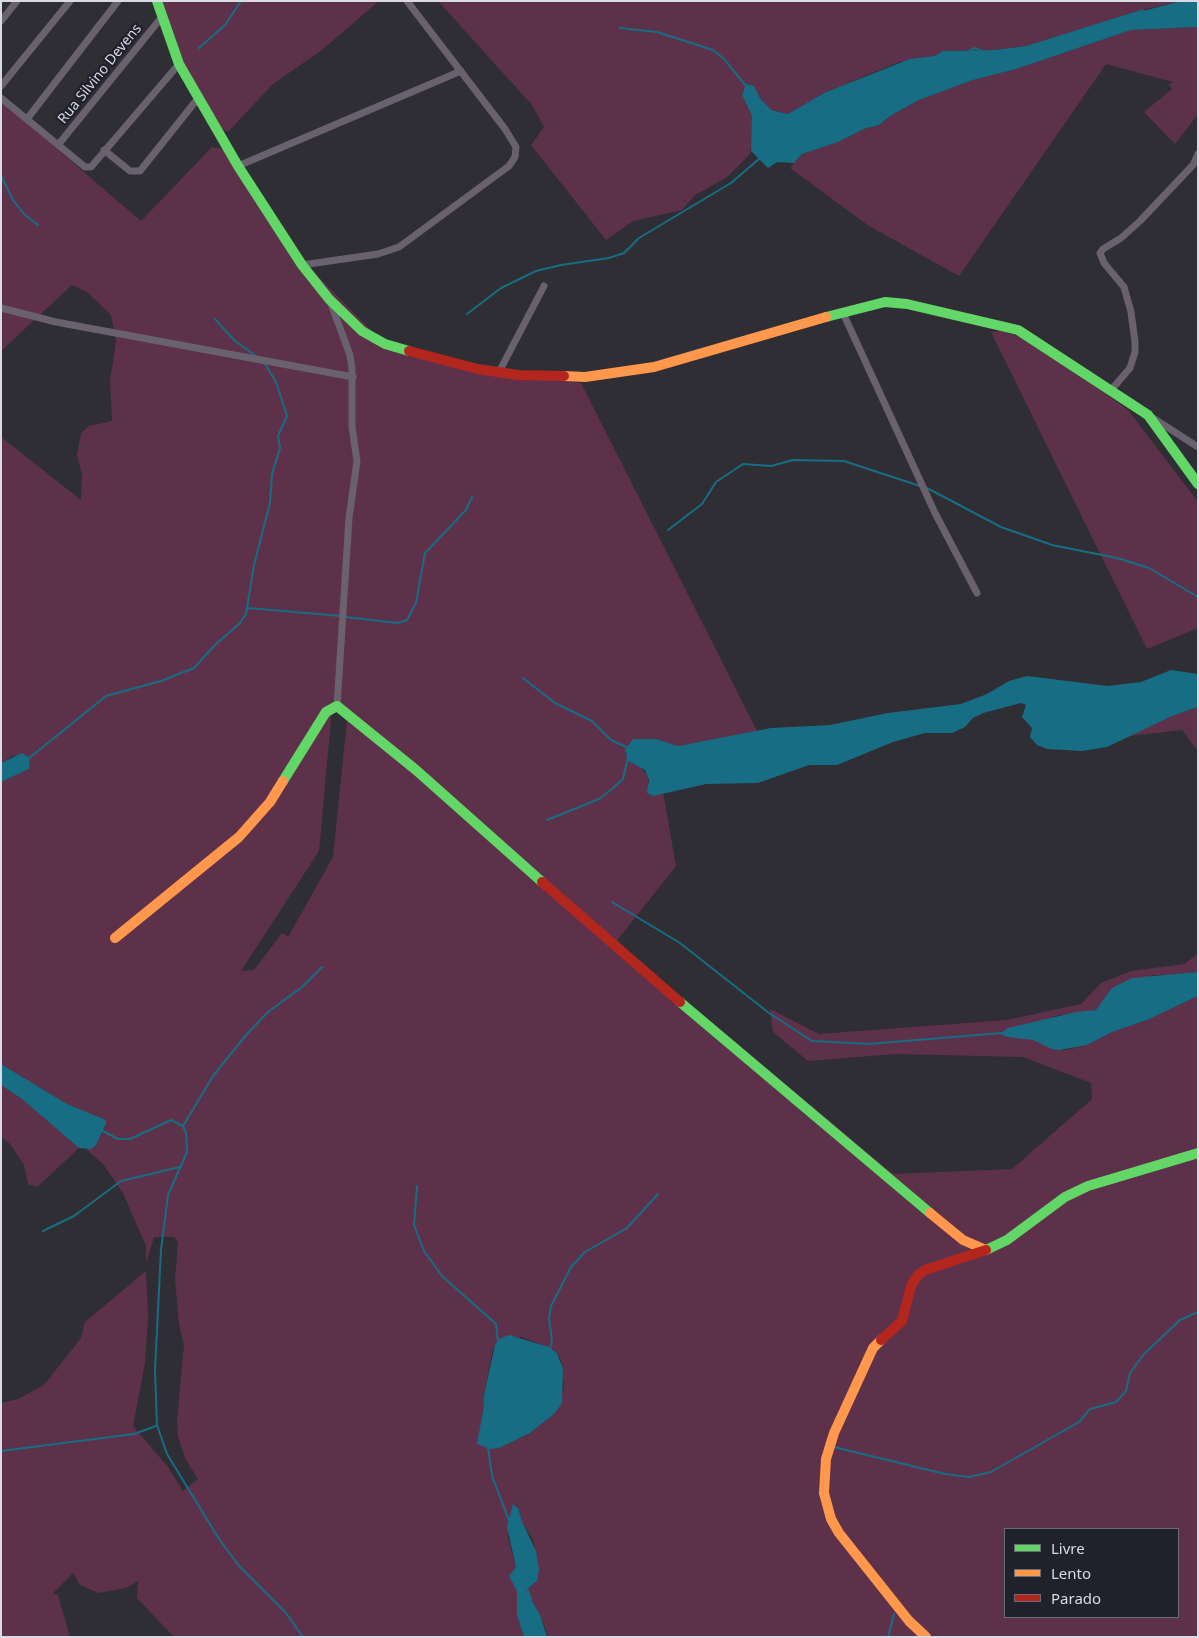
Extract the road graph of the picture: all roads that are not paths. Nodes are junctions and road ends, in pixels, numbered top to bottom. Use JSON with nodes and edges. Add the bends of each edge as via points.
{"nodes":[{"id":1,"x":17,"y":1,"type":"edge"},
{"id":2,"x":70,"y":1,"type":"edge"},
{"id":3,"x":118,"y":1,"type":"edge"},
{"id":4,"x":157,"y":1,"type":"edge"},
{"id":5,"x":407,"y":1,"type":"edge"},
{"id":6,"x":162,"y":18,"type":"junction"},
{"id":7,"x":1,"y":21,"type":"edge"},
{"id":8,"x":179,"y":64,"type":"junction"},
{"id":9,"x":461,"y":71,"type":"junction"},
{"id":10,"x":1,"y":86,"type":"edge"},
{"id":11,"x":199,"y":97,"type":"junction"},
{"id":12,"x":1,"y":98,"type":"edge"},
{"id":13,"x":27,"y":119,"type":"junction"},
{"id":14,"x":58,"y":145,"type":"junction"},
{"id":15,"x":104,"y":150,"type":"junction"},
{"id":16,"x":1198,"y":154,"type":"edge"},
{"id":17,"x":238,"y":166,"type":"junction"},
{"id":18,"x":302,"y":265,"type":"junction"},
{"id":19,"x":544,"y":286,"type":"dead end"},
{"id":20,"x":329,"y":298,"type":"junction"},
{"id":21,"x":1,"y":308,"type":"edge"},
{"id":22,"x":843,"y":313,"type":"junction"},
{"id":23,"x":499,"y":372,"type":"junction"},
{"id":24,"x":353,"y":377,"type":"junction"},
{"id":25,"x":1112,"y":389,"type":"junction"},
{"id":26,"x":1148,"y":415,"type":"junction"},
{"id":27,"x":1198,"y":447,"type":"edge"},
{"id":28,"x":1198,"y":484,"type":"edge"},
{"id":29,"x":978,"y":593,"type":"dead end"},
{"id":30,"x":337,"y":706,"type":"junction"},
{"id":31,"x":115,"y":938,"type":"dead end"},
{"id":32,"x":1198,"y":1153,"type":"edge"},
{"id":33,"x":986,"y":1250,"type":"junction"},
{"id":34,"x":926,"y":1637,"type":"edge"}],
"edges":[{"from":1,"to":7,"type":"street"},
{"from":2,"to":10,"type":"street"},
{"from":3,"to":13,"type":"street"},
{"from":4,"to":6,"type":"street"},
{"from":5,"to":9,"type":"street"},
{"from":6,"to":8,"type":"street"},
{"from":6,"to":14,"type":"street","name":"Rua Silvino Devens"},
{"from":8,"to":11,"type":"street"},
{"from":8,"to":15,"type":"street"},
{"from":9,"to":17,"type":"street"},
{"from":9,"to":18,"type":"street","via":[[512,139],[516,153],[509,166],[415,237],[391,251]]},
{"from":11,"to":15,"type":"street","via":[[140,171],[130,171]]},
{"from":11,"to":17,"type":"street"},
{"from":12,"to":13,"type":"street"},
{"from":13,"to":14,"type":"street"},
{"from":14,"to":15,"type":"street","via":[[85,167],[91,167]]},
{"from":16,"to":25,"type":"street","via":[[1193,164],[1140,221],[1101,251],[1100,258],[1124,287],[1135,342],[1130,368]]},
{"from":17,"to":18,"type":"street"},
{"from":18,"to":20,"type":"street"},
{"from":19,"to":23,"type":"street"},
{"from":20,"to":23,"type":"street","via":[[362,331],[385,344],[431,358]]},
{"from":20,"to":24,"type":"street","via":[[350,355]]},
{"from":21,"to":24,"type":"street","via":[[56,322]]},
{"from":22,"to":23,"type":"street","via":[[654,367],[576,378]]},
{"from":22,"to":25,"type":"street","via":[[895,302],[987,321],[1018,330]]},
{"from":22,"to":29,"type":"street","via":[[935,513]]},
{"from":24,"to":30,"type":"street","via":[[352,428],[357,472],[349,518]]},
{"from":25,"to":26,"type":"street"},
{"from":26,"to":27,"type":"street"},
{"from":26,"to":28,"type":"street"},
{"from":30,"to":31,"type":"street","via":[[326,712],[256,820],[216,858]]},
{"from":30,"to":33,"type":"street","via":[[416,770],[589,925],[815,1117],[963,1240]]},
{"from":32,"to":33,"type":"street","via":[[1088,1186],[1066,1197],[1007,1240]]},
{"from":33,"to":34,"type":"street","via":[[942,1263],[917,1276],[902,1320],[873,1348],[866,1362],[834,1433],[826,1459],[824,1493],[831,1519],[856,1556]]}]}
